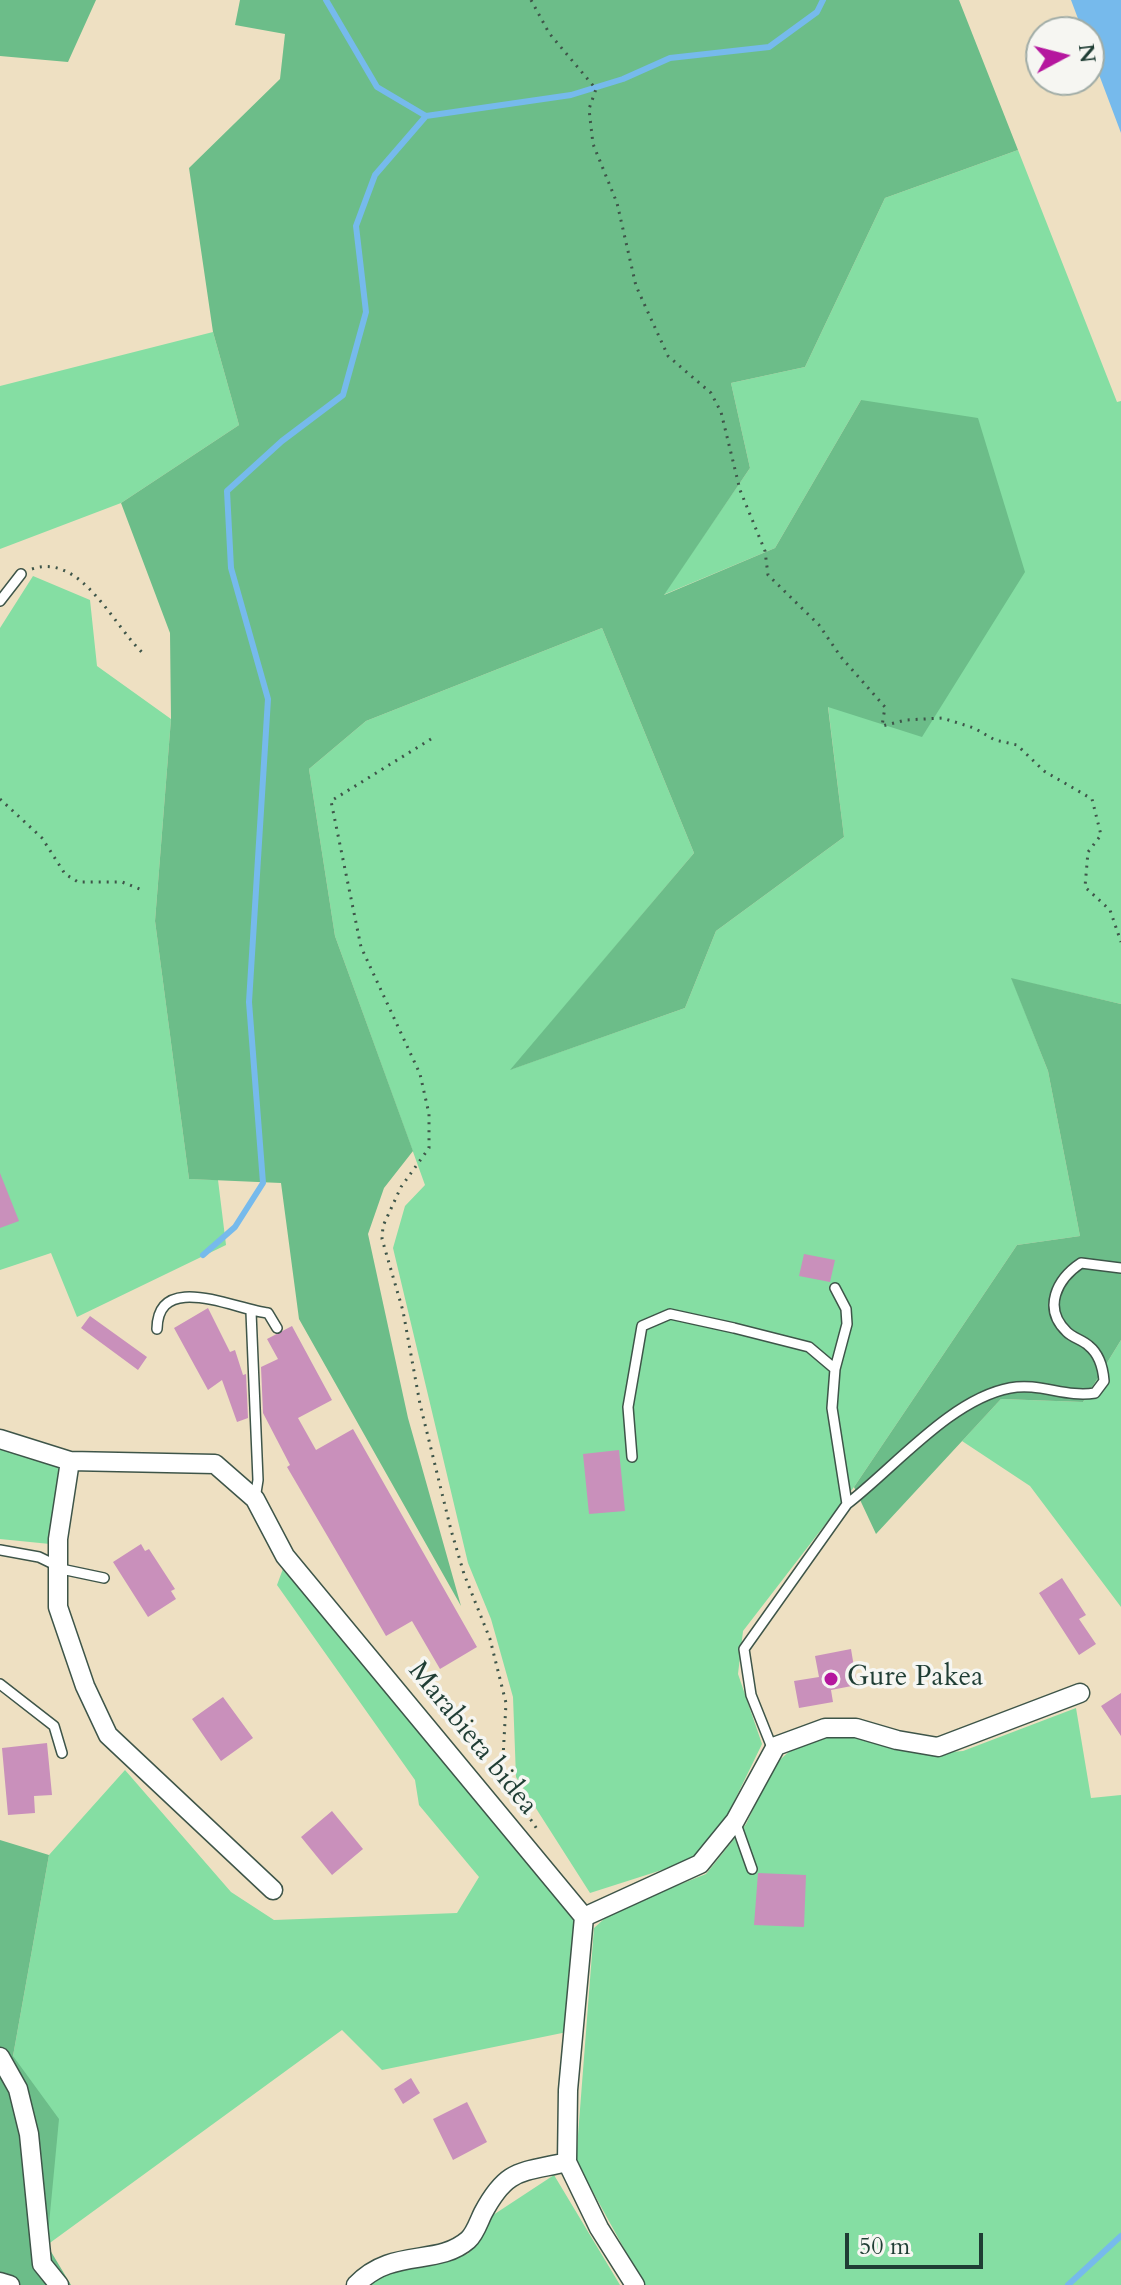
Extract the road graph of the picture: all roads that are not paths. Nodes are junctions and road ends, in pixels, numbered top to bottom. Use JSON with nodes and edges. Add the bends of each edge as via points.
{"nodes":[{"id":1,"x":21,"y":574,"type":"road end"},
{"id":2,"x":0,"y":601,"type":"edge"},
{"id":3,"x":1121,"y":1268,"type":"edge"},
{"id":4,"x":835,"y":1288,"type":"dead end"},
{"id":5,"x":251,"y":1312,"type":"junction"},
{"id":6,"x":277,"y":1328,"type":"dead end"},
{"id":7,"x":157,"y":1329,"type":"dead end"},
{"id":8,"x":835,"y":1369,"type":"junction"},
{"id":9,"x":0,"y":1439,"type":"edge"},
{"id":10,"x":632,"y":1457,"type":"dead end"},
{"id":11,"x":70,"y":1461,"type":"junction"},
{"id":12,"x":255,"y":1499,"type":"junction"},
{"id":13,"x":847,"y":1504,"type":"junction"},
{"id":14,"x":0,"y":1550,"type":"edge"},
{"id":15,"x":57,"y":1565,"type":"junction"},
{"id":16,"x":104,"y":1578,"type":"dead end"},
{"id":17,"x":0,"y":1684,"type":"edge"},
{"id":18,"x":1080,"y":1693,"type":"dead end"},
{"id":19,"x":773,"y":1750,"type":"junction"},
{"id":20,"x":62,"y":1753,"type":"dead end"},
{"id":21,"x":735,"y":1821,"type":"junction"},
{"id":22,"x":752,"y":1869,"type":"dead end"},
{"id":23,"x":273,"y":1890,"type":"dead end"},
{"id":24,"x":584,"y":1917,"type":"junction"},
{"id":25,"x":0,"y":2057,"type":"edge"},
{"id":26,"x":567,"y":2162,"type":"junction"},
{"id":27,"x":0,"y":2282,"type":"edge"},
{"id":28,"x":10,"y":2285,"type":"edge"},
{"id":29,"x":59,"y":2285,"type":"edge"},
{"id":30,"x":356,"y":2285,"type":"edge"},
{"id":31,"x":635,"y":2285,"type":"edge"}],
"edges":[{"from":1,"to":2,"type":"lane"},
{"from":3,"to":13,"type":"lane","via":[[1081,1263],[1065,1274],[1054,1296],[1055,1316],[1068,1334],[1091,1347],[1103,1366],[1104,1381],[1095,1393],[1080,1396],[1031,1387],[988,1394],[941,1425]]},
{"from":4,"to":8,"type":"lane","via":[[847,1324]]},
{"from":5,"to":6,"type":"lane","via":[[268,1313]]},
{"from":5,"to":7,"type":"lane","via":[[236,1303],[170,1299],[161,1307]]},
{"from":5,"to":12,"type":"lane"},
{"from":8,"to":10,"type":"lane","via":[[809,1347],[734,1328],[670,1314],[642,1326],[628,1407]]},
{"from":8,"to":13,"type":"lane","via":[[832,1408]]},
{"from":9,"to":11,"type":"street","name":"Marabieta bidea"},
{"from":11,"to":12,"type":"street","name":"Marabieta bidea","via":[[215,1464]]},
{"from":11,"to":15,"type":"street"},
{"from":12,"to":24,"type":"street","name":"Marabieta bidea","via":[[285,1556]]},
{"from":13,"to":19,"type":"lane","via":[[744,1649],[751,1695]]},
{"from":14,"to":15,"type":"lane"},
{"from":15,"to":16,"type":"lane"},
{"from":15,"to":23,"type":"street","via":[[58,1607],[108,1735]]},
{"from":17,"to":20,"type":"lane","via":[[54,1726]]},
{"from":18,"to":19,"type":"street","via":[[938,1747],[856,1728],[825,1728]]},
{"from":19,"to":21,"type":"street"},
{"from":21,"to":22,"type":"lane"},
{"from":21,"to":24,"type":"street","via":[[700,1864]]},
{"from":24,"to":26,"type":"street"},
{"from":25,"to":29,"type":"street","via":[[18,2089],[29,2134],[42,2264]]},
{"from":26,"to":30,"type":"street","via":[[500,2182],[469,2239],[446,2252],[381,2266]]},
{"from":26,"to":31,"type":"street"},
{"from":27,"to":28,"type":"street"}]}
